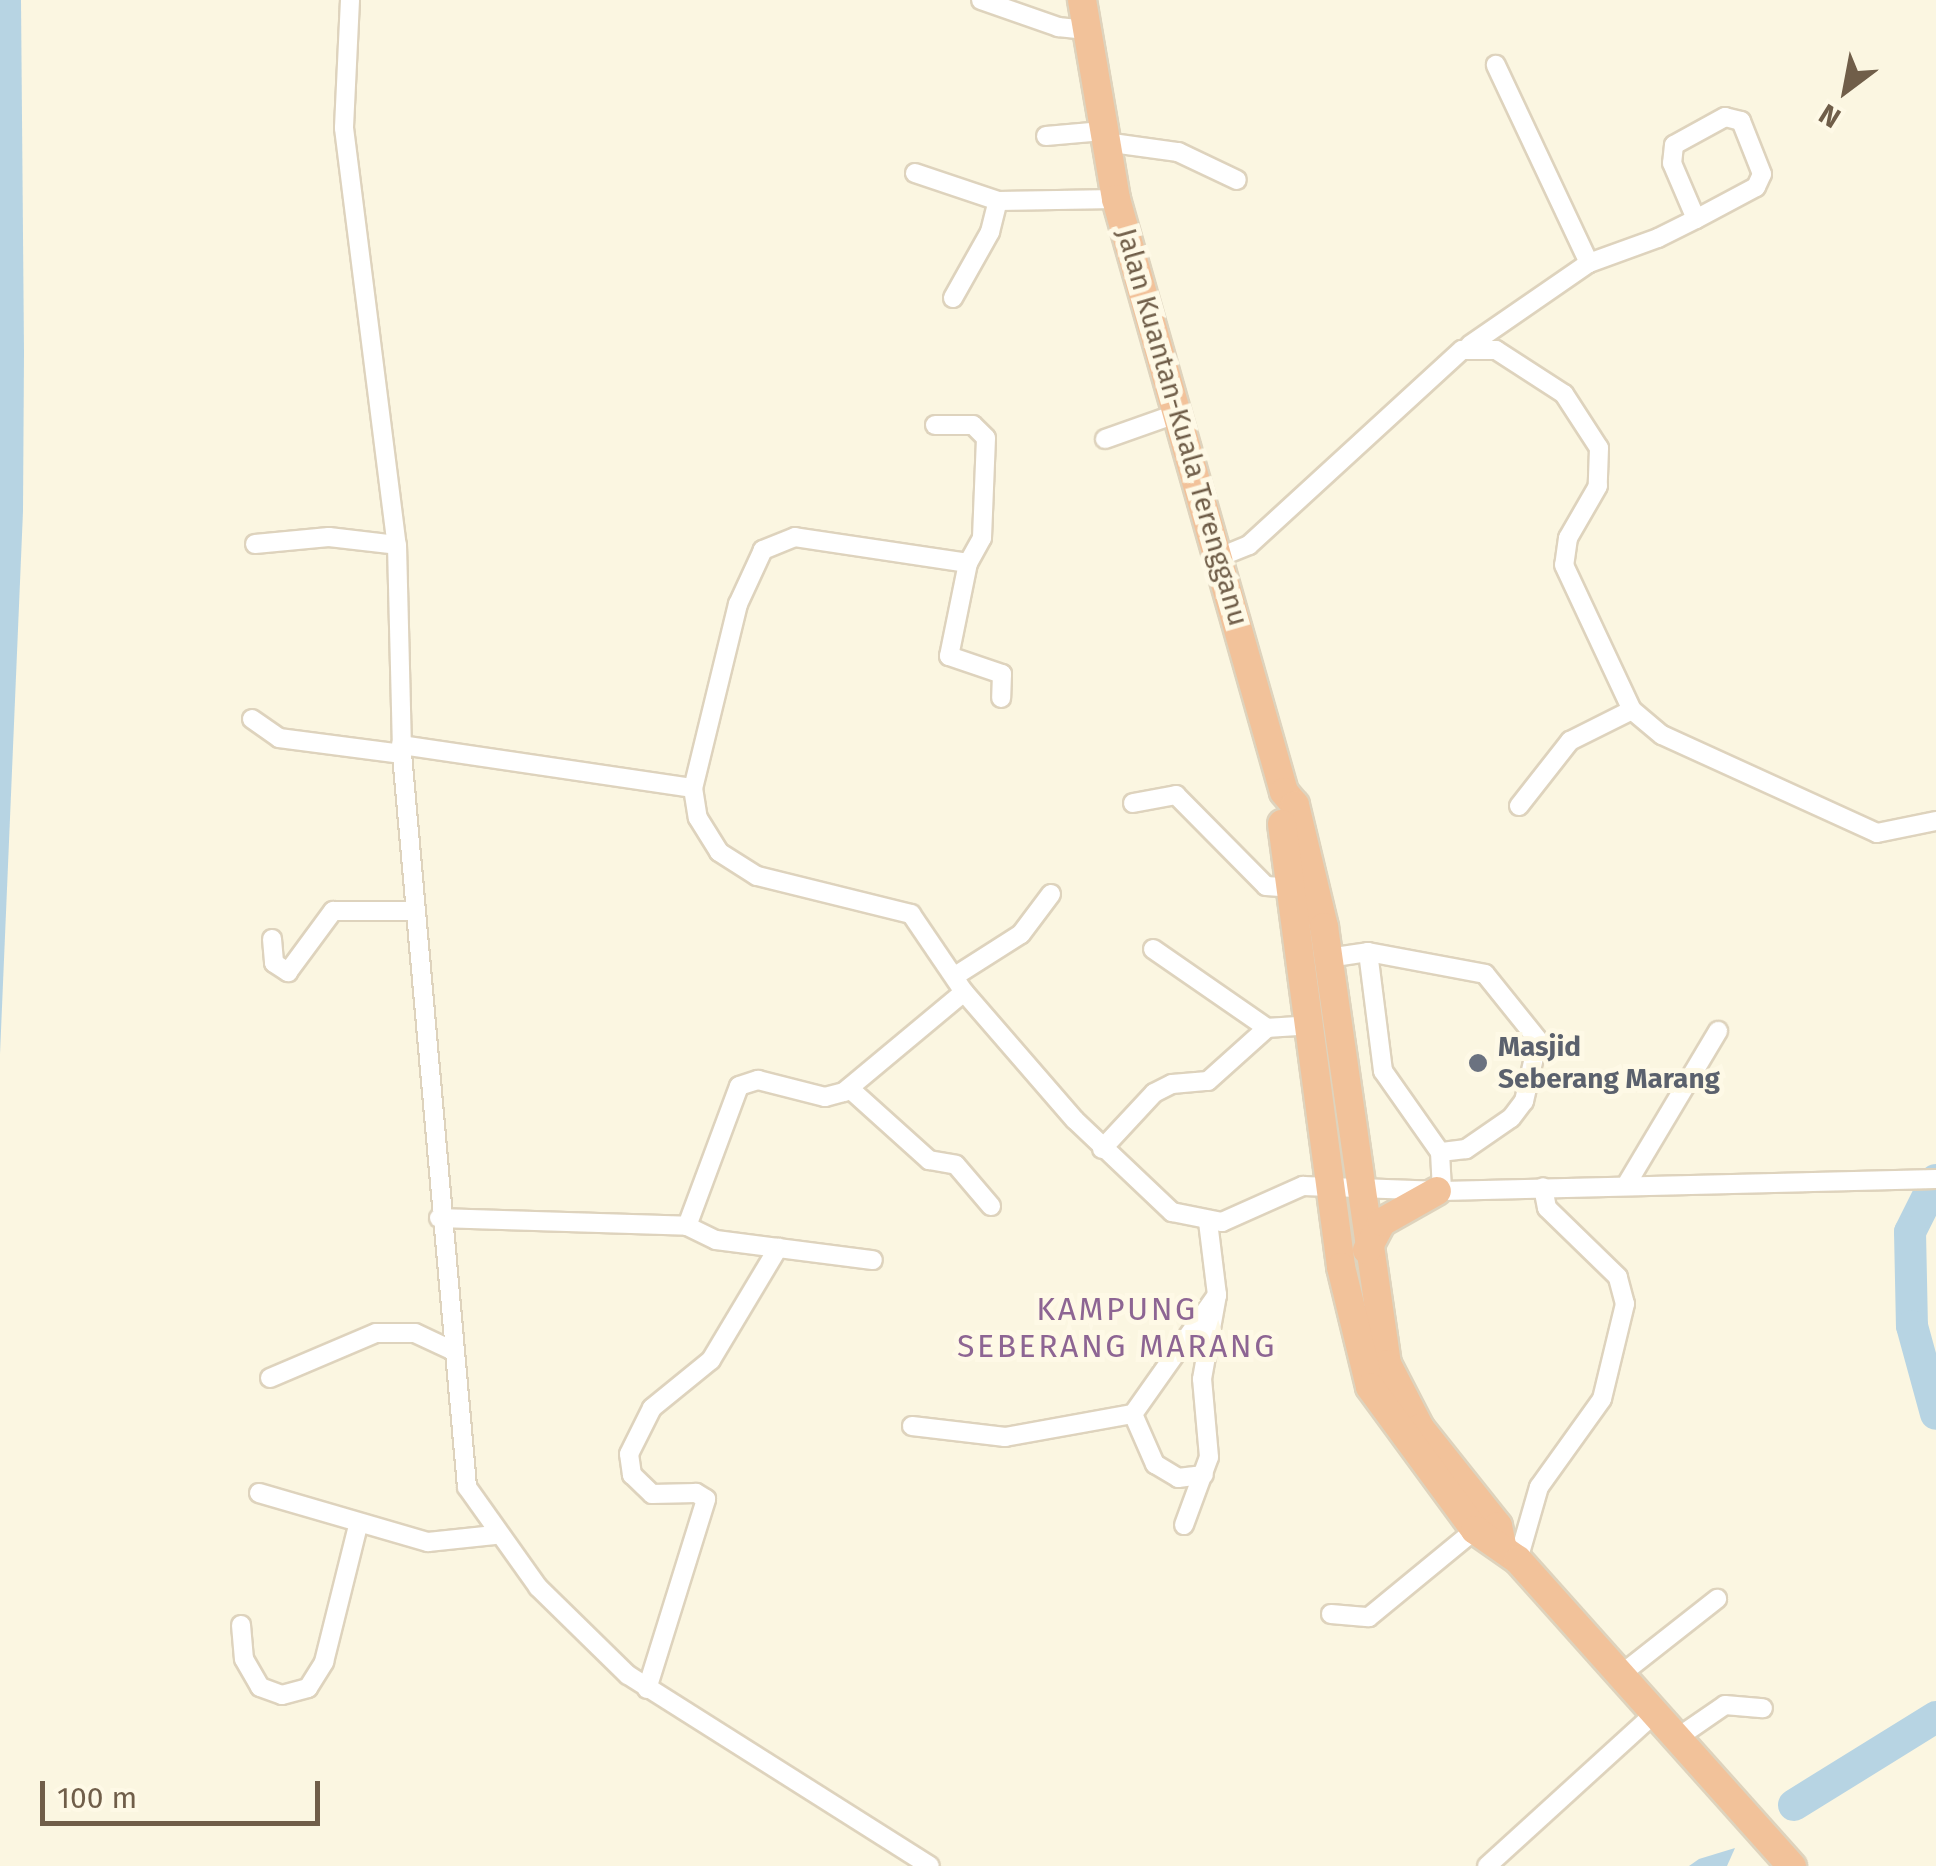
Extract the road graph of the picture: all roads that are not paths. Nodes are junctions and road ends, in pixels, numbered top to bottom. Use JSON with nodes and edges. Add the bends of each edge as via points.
{"nodes":[{"id":1,"x":350,"y":0,"type":"edge"},
{"id":2,"x":982,"y":0,"type":"edge"},
{"id":3,"x":1082,"y":0,"type":"edge"},
{"id":4,"x":1087,"y":30,"type":"junction"},
{"id":5,"x":1496,"y":65,"type":"dead end"},
{"id":6,"x":1046,"y":136,"type":"dead end"},
{"id":7,"x":1104,"y":137,"type":"junction"},
{"id":8,"x":914,"y":174,"type":"dead end"},
{"id":9,"x":1237,"y":180,"type":"dead end"},
{"id":10,"x":1116,"y":199,"type":"junction"},
{"id":11,"x":998,"y":201,"type":"junction"},
{"id":12,"x":1696,"y":219,"type":"junction"},
{"id":13,"x":1590,"y":263,"type":"junction"},
{"id":14,"x":953,"y":298,"type":"dead end"},
{"id":15,"x":1466,"y":348,"type":"junction"},
{"id":16,"x":1173,"y":414,"type":"junction"},
{"id":17,"x":934,"y":425,"type":"dead end"},
{"id":18,"x":1104,"y":439,"type":"dead end"},
{"id":19,"x":255,"y":544,"type":"dead end"},
{"id":20,"x":397,"y":545,"type":"junction"},
{"id":21,"x":1222,"y":556,"type":"junction"},
{"id":22,"x":968,"y":563,"type":"junction"},
{"id":23,"x":1000,"y":698,"type":"dead end"},
{"id":24,"x":1632,"y":710,"type":"junction"},
{"id":25,"x":252,"y":719,"type":"dead end"},
{"id":26,"x":402,"y":749,"type":"junction"},
{"id":27,"x":693,"y":788,"type":"junction"},
{"id":28,"x":1284,"y":792,"type":"junction"},
{"id":29,"x":1133,"y":802,"type":"dead end"},
{"id":30,"x":1519,"y":806,"type":"dead end"},
{"id":31,"x":1936,"y":821,"type":"edge"},
{"id":32,"x":1292,"y":888,"type":"junction"},
{"id":33,"x":1051,"y":894,"type":"dead end"},
{"id":34,"x":415,"y":911,"type":"junction"},
{"id":35,"x":272,"y":939,"type":"dead end"},
{"id":36,"x":1153,"y":949,"type":"dead end"},
{"id":37,"x":1368,"y":952,"type":"junction"},
{"id":38,"x":1328,"y":958,"type":"junction"},
{"id":39,"x":959,"y":984,"type":"junction"},
{"id":40,"x":1312,"y":1024,"type":"junction"},
{"id":41,"x":1267,"y":1028,"type":"junction"},
{"id":42,"x":1718,"y":1031,"type":"dead end"},
{"id":43,"x":1383,"y":1071,"type":"junction"},
{"id":44,"x":1348,"y":1076,"type":"junction"},
{"id":45,"x":849,"y":1088,"type":"junction"},
{"id":46,"x":1102,"y":1148,"type":"junction"},
{"id":47,"x":1440,"y":1152,"type":"junction"},
{"id":48,"x":1936,"y":1179,"type":"edge"},
{"id":49,"x":1628,"y":1182,"type":"junction"},
{"id":50,"x":1332,"y":1188,"type":"junction"},
{"id":51,"x":1543,"y":1188,"type":"junction"},
{"id":52,"x":1439,"y":1190,"type":"junction"},
{"id":53,"x":1361,"y":1191,"type":"junction"},
{"id":54,"x":991,"y":1206,"type":"dead end"},
{"id":55,"x":440,"y":1218,"type":"junction"},
{"id":56,"x":1208,"y":1222,"type":"junction"},
{"id":57,"x":687,"y":1226,"type":"junction"},
{"id":58,"x":778,"y":1248,"type":"junction"},
{"id":59,"x":1367,"y":1250,"type":"junction"},
{"id":60,"x":873,"y":1260,"type":"dead end"},
{"id":61,"x":1217,"y":1296,"type":"junction"},
{"id":62,"x":448,"y":1319,"type":"junction"},
{"id":63,"x":415,"y":1333,"type":"junction"},
{"id":64,"x":450,"y":1349,"type":"junction"},
{"id":65,"x":270,"y":1378,"type":"dead end"},
{"id":66,"x":1132,"y":1414,"type":"junction"},
{"id":67,"x":912,"y":1426,"type":"dead end"},
{"id":68,"x":1204,"y":1475,"type":"junction"},
{"id":69,"x":259,"y":1494,"type":"dead end"},
{"id":70,"x":1184,"y":1525,"type":"dead end"},
{"id":71,"x":358,"y":1526,"type":"junction"},
{"id":72,"x":1475,"y":1530,"type":"junction"},
{"id":73,"x":495,"y":1536,"type":"junction"},
{"id":74,"x":1510,"y":1552,"type":"junction"},
{"id":75,"x":1718,"y":1599,"type":"dead end"},
{"id":76,"x":1331,"y":1614,"type":"dead end"},
{"id":77,"x":242,"y":1625,"type":"dead end"},
{"id":78,"x":1619,"y":1676,"type":"junction"},
{"id":79,"x":647,"y":1688,"type":"junction"},
{"id":80,"x":1763,"y":1708,"type":"dead end"},
{"id":81,"x":1655,"y":1714,"type":"junction"},
{"id":82,"x":1677,"y":1738,"type":"junction"},
{"id":83,"x":930,"y":1866,"type":"edge"},
{"id":84,"x":1487,"y":1866,"type":"edge"},
{"id":85,"x":1792,"y":1866,"type":"edge"}],
"edges":[{"from":1,"to":20,"type":"street","via":[[344,128]]},
{"from":2,"to":4,"type":"street","via":[[1058,28]]},
{"from":3,"to":4,"type":"highway","name":"Jalan Kuantan-Kuala Terengganu"},
{"from":4,"to":7,"type":"highway","name":"Jalan Kuantan-Kuala Terengganu"},
{"from":5,"to":13,"type":"street"},
{"from":6,"to":7,"type":"street"},
{"from":7,"to":9,"type":"street","via":[[1178,152]]},
{"from":7,"to":10,"type":"highway","name":"Jalan Kuantan-Kuala Terengganu"},
{"from":8,"to":11,"type":"street"},
{"from":10,"to":11,"type":"street"},
{"from":10,"to":16,"type":"highway","name":"Jalan Kuantan-Kuala Terengganu"},
{"from":11,"to":14,"type":"street","via":[[990,232]]},
{"from":12,"to":12,"type":"street","via":[[1760,182],[1742,121],[1725,117],[1674,145],[1672,163]]},
{"from":12,"to":13,"type":"street"},
{"from":13,"to":15,"type":"street"},
{"from":15,"to":21,"type":"street","via":[[1249,545]]},
{"from":15,"to":24,"type":"street","via":[[1496,350],[1542,376],[1592,432],[1602,475],[1568,538],[1564,565]]},
{"from":16,"to":18,"type":"street"},
{"from":16,"to":21,"type":"highway","name":"Jalan Kuantan-Kuala Terengganu"},
{"from":17,"to":22,"type":"street","via":[[972,425],[986,438],[982,538]]},
{"from":19,"to":20,"type":"street","via":[[328,536]]},
{"from":20,"to":26,"type":"street"},
{"from":21,"to":28,"type":"highway","name":"Jalan Kuantan-Kuala Terengganu"},
{"from":22,"to":23,"type":"street","via":[[948,656],[1002,674]]},
{"from":22,"to":27,"type":"street","via":[[795,537],[771,543],[738,604]]},
{"from":24,"to":30,"type":"street","via":[[1570,741]]},
{"from":24,"to":31,"type":"street","via":[[1662,736],[1877,833]]},
{"from":25,"to":26,"type":"street","via":[[279,738]]},
{"from":26,"to":27,"type":"street"},
{"from":26,"to":34,"type":"street"},
{"from":27,"to":39,"type":"street","via":[[706,839],[734,864],[771,882],[906,909]]},
{"from":28,"to":32,"type":"highway","name":"Jalan Kuantan-Kuala Terengganu","via":[[1279,806]]},
{"from":28,"to":38,"type":"highway","name":"Jalan Kuantan-Kuala Terengganu","via":[[1296,804]]},
{"from":29,"to":32,"type":"street","via":[[1176,796],[1266,886]]},
{"from":32,"to":40,"type":"highway","name":"Jalan Kuantan-Kuala Terengganu"},
{"from":33,"to":39,"type":"street","via":[[1021,934]]},
{"from":34,"to":35,"type":"street","via":[[332,911],[288,972],[274,963]]},
{"from":34,"to":55,"type":"street"},
{"from":36,"to":41,"type":"street"},
{"from":37,"to":38,"type":"street"},
{"from":37,"to":43,"type":"street"},
{"from":37,"to":47,"type":"street","via":[[1485,974],[1538,1040],[1524,1100],[1511,1118],[1466,1149]]},
{"from":38,"to":44,"type":"highway","name":"Jalan Kuantan-Kuala Terengganu"},
{"from":39,"to":45,"type":"street"},
{"from":39,"to":46,"type":"street"},
{"from":40,"to":41,"type":"street"},
{"from":40,"to":50,"type":"highway","name":"Jalan Kuantan-Kuala Terengganu"},
{"from":41,"to":46,"type":"street","via":[[1208,1081],[1154,1093]]},
{"from":42,"to":49,"type":"street"},
{"from":43,"to":44,"type":"street"},
{"from":43,"to":47,"type":"street"},
{"from":44,"to":53,"type":"highway","name":"Jalan Kuantan-Kuala Terengganu"},
{"from":45,"to":54,"type":"street","via":[[929,1160],[956,1165]]},
{"from":45,"to":57,"type":"street","via":[[825,1097],[758,1080],[738,1086]]},
{"from":46,"to":56,"type":"street","via":[[1172,1212]]},
{"from":47,"to":52,"type":"street"},
{"from":48,"to":49,"type":"street"},
{"from":49,"to":51,"type":"street"},
{"from":50,"to":53,"type":"street"},
{"from":50,"to":56,"type":"street","via":[[1284,1190],[1236,1216]]},
{"from":50,"to":72,"type":"highway","name":"Jalan Kuantan-Kuala Terengganu","via":[[1366,1378],[1383,1413]]},
{"from":51,"to":52,"type":"street"},
{"from":51,"to":74,"type":"street","via":[[1547,1208],[1618,1276],[1626,1304],[1602,1398],[1539,1488]]},
{"from":52,"to":53,"type":"street"},
{"from":52,"to":59,"type":"highway","via":[[1382,1222]]},
{"from":53,"to":59,"type":"highway","name":"Jalan Kuantan-Kuala Terengganu"},
{"from":55,"to":57,"type":"street"},
{"from":55,"to":62,"type":"street"},
{"from":56,"to":61,"type":"street"},
{"from":57,"to":58,"type":"street","via":[[716,1240]]},
{"from":58,"to":60,"type":"street"},
{"from":58,"to":79,"type":"street","via":[[711,1360],[652,1408],[629,1454],[632,1475],[652,1494],[696,1493],[706,1500]]},
{"from":59,"to":74,"type":"highway","name":"Jalan Kuantan-Kuala Terengganu","via":[[1378,1328],[1400,1395],[1498,1526]]},
{"from":61,"to":66,"type":"street"},
{"from":61,"to":68,"type":"street","via":[[1202,1379],[1209,1441]]},
{"from":62,"to":63,"type":"street"},
{"from":62,"to":64,"type":"street"},
{"from":63,"to":64,"type":"street"},
{"from":63,"to":65,"type":"street","via":[[376,1333]]},
{"from":64,"to":73,"type":"street","via":[[460,1467]]},
{"from":66,"to":67,"type":"street","via":[[1006,1437]]},
{"from":66,"to":68,"type":"street","via":[[1155,1464],[1178,1478]]},
{"from":68,"to":70,"type":"street"},
{"from":69,"to":71,"type":"street"},
{"from":71,"to":73,"type":"street","via":[[446,1544]]},
{"from":71,"to":77,"type":"street","via":[[324,1662],[308,1688],[282,1696],[260,1687],[244,1659]]},
{"from":72,"to":74,"type":"highway","name":"Jalan Kuantan-Kuala Terengganu"},
{"from":72,"to":76,"type":"street","via":[[1369,1617]]},
{"from":73,"to":79,"type":"street","via":[[579,1630]]},
{"from":74,"to":78,"type":"highway","name":"Jalan Kuantan-Kuala Terengganu"},
{"from":75,"to":78,"type":"street"},
{"from":78,"to":81,"type":"highway","name":"Jalan Kuantan-Kuala Terengganu"},
{"from":79,"to":83,"type":"street"},
{"from":80,"to":82,"type":"street","via":[[1725,1705]]},
{"from":81,"to":82,"type":"highway","name":"Jalan Kuantan-Kuala Terengganu"},
{"from":81,"to":84,"type":"street"},
{"from":82,"to":85,"type":"highway","name":"Jalan Kuantan-Kuala Terengganu"}]}
